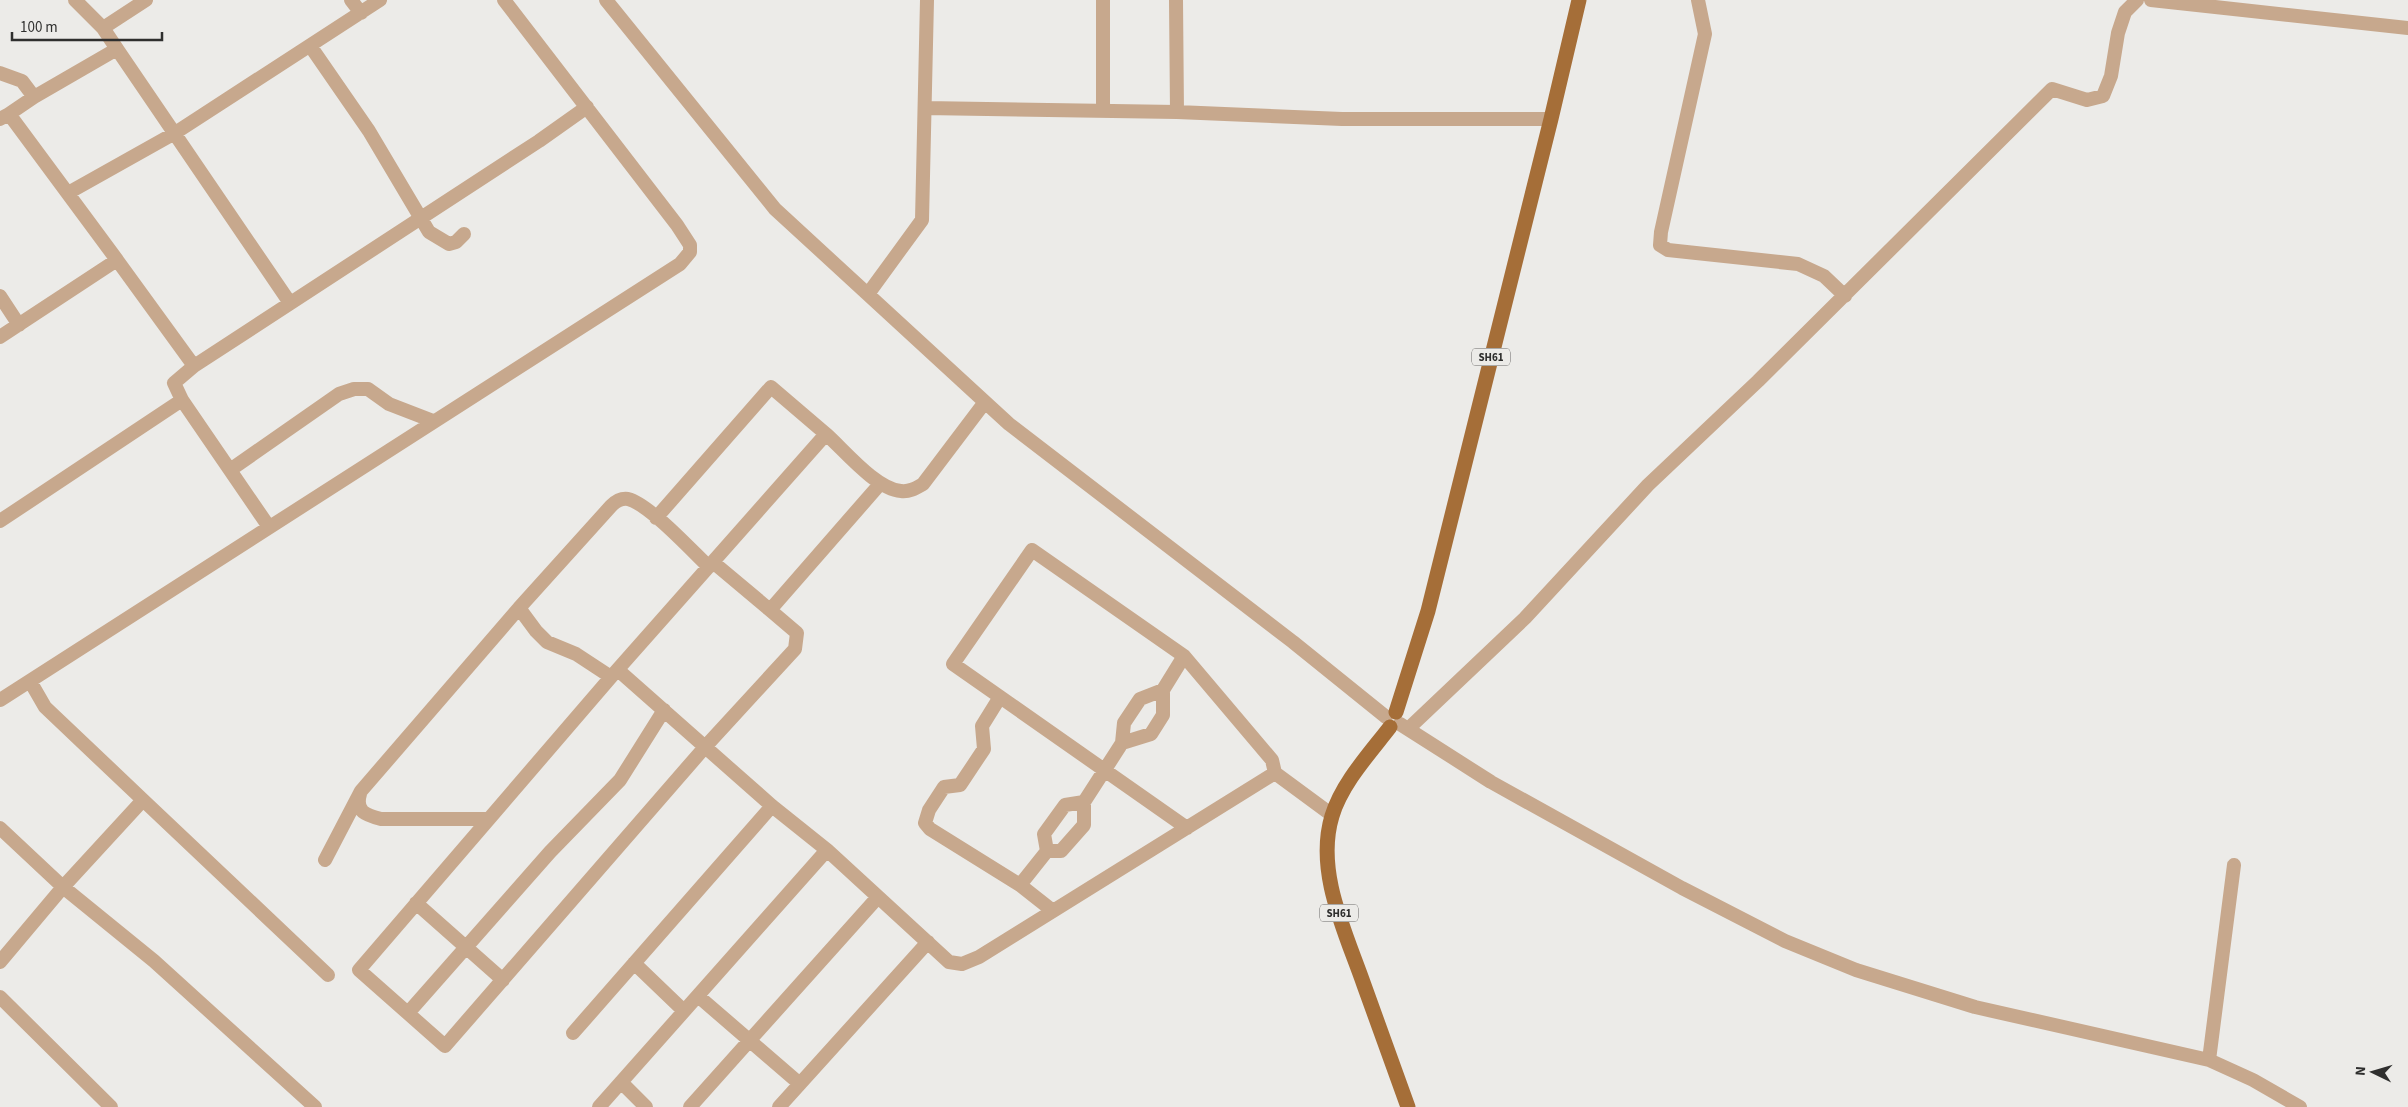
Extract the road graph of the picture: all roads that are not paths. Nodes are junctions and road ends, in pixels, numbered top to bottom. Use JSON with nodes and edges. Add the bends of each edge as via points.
{"nodes":[{"id":1,"x":75,"y":0,"type":"edge"},
{"id":2,"x":146,"y":0,"type":"edge"},
{"id":3,"x":351,"y":0,"type":"edge"},
{"id":4,"x":380,"y":0,"type":"edge"},
{"id":5,"x":504,"y":0,"type":"edge"},
{"id":6,"x":606,"y":0,"type":"edge"},
{"id":7,"x":927,"y":0,"type":"edge"},
{"id":8,"x":1102,"y":0,"type":"edge"},
{"id":9,"x":1176,"y":0,"type":"edge"},
{"id":10,"x":1578,"y":0,"type":"edge"},
{"id":11,"x":1698,"y":0,"type":"edge"},
{"id":12,"x":2137,"y":0,"type":"edge"},
{"id":13,"x":2151,"y":0,"type":"edge"},
{"id":14,"x":361,"y":13,"type":"junction"},
{"id":15,"x":103,"y":28,"type":"junction"},
{"id":16,"x":2408,"y":28,"type":"edge"},
{"id":17,"x":311,"y":47,"type":"junction"},
{"id":18,"x":117,"y":49,"type":"junction"},
{"id":19,"x":0,"y":73,"type":"edge"},
{"id":20,"x":34,"y":97,"type":"junction"},
{"id":21,"x":587,"y":106,"type":"junction"},
{"id":22,"x":925,"y":108,"type":"junction"},
{"id":23,"x":1103,"y":111,"type":"junction"},
{"id":24,"x":1177,"y":112,"type":"junction"},
{"id":25,"x":5,"y":116,"type":"edge"},
{"id":26,"x":1551,"y":119,"type":"junction"},
{"id":27,"x":175,"y":132,"type":"junction"},
{"id":28,"x":68,"y":194,"type":"junction"},
{"id":29,"x":420,"y":218,"type":"junction"},
{"id":30,"x":464,"y":234,"type":"dead end"},
{"id":31,"x":117,"y":260,"type":"junction"},
{"id":32,"x":868,"y":294,"type":"junction"},
{"id":33,"x":0,"y":296,"type":"edge"},
{"id":34,"x":1844,"y":296,"type":"junction"},
{"id":35,"x":290,"y":303,"type":"junction"},
{"id":36,"x":19,"y":325,"type":"junction"},
{"id":37,"x":0,"y":337,"type":"edge"},
{"id":38,"x":194,"y":366,"type":"junction"},
{"id":39,"x":182,"y":400,"type":"junction"},
{"id":40,"x":985,"y":402,"type":"junction"},
{"id":41,"x":433,"y":421,"type":"junction"},
{"id":42,"x":826,"y":434,"type":"junction"},
{"id":43,"x":230,"y":470,"type":"junction"},
{"id":44,"x":880,"y":484,"type":"junction"},
{"id":45,"x":656,"y":518,"type":"junction"},
{"id":46,"x":0,"y":521,"type":"edge"},
{"id":47,"x":269,"y":527,"type":"junction"},
{"id":48,"x":711,"y":565,"type":"junction"},
{"id":49,"x":519,"y":608,"type":"junction"},
{"id":50,"x":770,"y":610,"type":"junction"},
{"id":51,"x":1184,"y":656,"type":"junction"},
{"id":52,"x":615,"y":674,"type":"junction"},
{"id":53,"x":30,"y":681,"type":"junction"},
{"id":54,"x":1162,"y":690,"type":"junction"},
{"id":55,"x":1000,"y":697,"type":"junction"},
{"id":56,"x":0,"y":700,"type":"edge"},
{"id":57,"x":664,"y":710,"type":"junction"},
{"id":58,"x":1396,"y":722,"type":"junction"},
{"id":59,"x":1122,"y":743,"type":"junction"},
{"id":60,"x":705,"y":747,"type":"junction"},
{"id":61,"x":1106,"y":771,"type":"junction"},
{"id":62,"x":1275,"y":773,"type":"junction"},
{"id":63,"x":361,"y":791,"type":"junction"},
{"id":64,"x":143,"y":800,"type":"junction"},
{"id":65,"x":1084,"y":802,"type":"junction"},
{"id":66,"x":772,"y":806,"type":"junction"},
{"id":67,"x":1332,"y":815,"type":"junction"},
{"id":68,"x":489,"y":819,"type":"junction"},
{"id":69,"x":0,"y":828,"type":"edge"},
{"id":70,"x":1187,"y":828,"type":"junction"},
{"id":71,"x":827,"y":850,"type":"junction"},
{"id":72,"x":1047,"y":851,"type":"junction"},
{"id":73,"x":325,"y":860,"type":"dead end"},
{"id":74,"x":2234,"y":865,"type":"dead end"},
{"id":75,"x":1020,"y":885,"type":"junction"},
{"id":76,"x":63,"y":887,"type":"junction"},
{"id":77,"x":878,"y":897,"type":"junction"},
{"id":78,"x":416,"y":904,"type":"junction"},
{"id":79,"x":1053,"y":911,"type":"junction"},
{"id":80,"x":928,"y":942,"type":"junction"},
{"id":81,"x":464,"y":946,"type":"junction"},
{"id":82,"x":0,"y":962,"type":"edge"},
{"id":83,"x":634,"y":963,"type":"junction"},
{"id":84,"x":328,"y":975,"type":"dead end"},
{"id":85,"x":503,"y":980,"type":"junction"},
{"id":86,"x":698,"y":996,"type":"junction"},
{"id":87,"x":0,"y":997,"type":"edge"},
{"id":88,"x":684,"y":1011,"type":"junction"},
{"id":89,"x":408,"y":1013,"type":"junction"},
{"id":90,"x":573,"y":1033,"type":"dead end"},
{"id":91,"x":750,"y":1039,"type":"junction"},
{"id":92,"x":2209,"y":1060,"type":"junction"},
{"id":93,"x":622,"y":1082,"type":"junction"},
{"id":94,"x":800,"y":1084,"type":"junction"},
{"id":95,"x":112,"y":1107,"type":"edge"},
{"id":96,"x":315,"y":1107,"type":"edge"},
{"id":97,"x":599,"y":1107,"type":"edge"},
{"id":98,"x":646,"y":1107,"type":"edge"},
{"id":99,"x":690,"y":1107,"type":"edge"},
{"id":100,"x":779,"y":1107,"type":"edge"},
{"id":101,"x":1408,"y":1107,"type":"edge"},
{"id":102,"x":2300,"y":1107,"type":"edge"}],
"edges":[{"from":1,"to":15,"type":"street"},
{"from":2,"to":15,"type":"street"},
{"from":3,"to":14,"type":"street"},
{"from":4,"to":14,"type":"street"},
{"from":5,"to":21,"type":"street"},
{"from":6,"to":32,"type":"street","via":[[776,209]]},
{"from":7,"to":22,"type":"street"},
{"from":8,"to":23,"type":"street"},
{"from":9,"to":24,"type":"street"},
{"from":10,"to":26,"type":"main road","number":"SH61"},
{"from":11,"to":34,"type":"street","via":[[1705,34],[1660,245],[1668,250],[1798,264],[1824,276]]},
{"from":12,"to":34,"type":"street","via":[[2125,12],[2111,76],[2103,96],[2087,100],[2052,89]]},
{"from":13,"to":16,"type":"street"},
{"from":14,"to":17,"type":"street"},
{"from":15,"to":18,"type":"street"},
{"from":17,"to":27,"type":"street"},
{"from":17,"to":29,"type":"street","via":[[370,131]]},
{"from":18,"to":20,"type":"street"},
{"from":18,"to":27,"type":"street"},
{"from":19,"to":20,"type":"street","via":[[22,80]]},
{"from":20,"to":25,"type":"street"},
{"from":21,"to":29,"type":"street"},
{"from":21,"to":41,"type":"street","via":[[677,224],[690,245],[690,252],[680,264]]},
{"from":22,"to":23,"type":"street"},
{"from":22,"to":32,"type":"street","via":[[922,220]]},
{"from":23,"to":24,"type":"street"},
{"from":24,"to":26,"type":"street","via":[[1342,119]]},
{"from":25,"to":28,"type":"street"},
{"from":26,"to":58,"type":"main road","number":"SH61","via":[[1428,612]]},
{"from":27,"to":28,"type":"street"},
{"from":27,"to":35,"type":"street"},
{"from":28,"to":31,"type":"street"},
{"from":29,"to":30,"type":"street","via":[[433,236],[444,243],[453,244]]},
{"from":29,"to":35,"type":"street"},
{"from":31,"to":36,"type":"street"},
{"from":31,"to":38,"type":"street"},
{"from":32,"to":40,"type":"street"},
{"from":33,"to":36,"type":"street"},
{"from":34,"to":58,"type":"street","via":[[1648,485],[1525,618]]},
{"from":35,"to":38,"type":"street"},
{"from":36,"to":37,"type":"street"},
{"from":38,"to":39,"type":"street","via":[[174,383]]},
{"from":39,"to":43,"type":"street"},
{"from":39,"to":46,"type":"street"},
{"from":40,"to":44,"type":"street","via":[[923,484],[913,490],[902,491]]},
{"from":40,"to":58,"type":"street","via":[[1009,424]]},
{"from":41,"to":43,"type":"street","via":[[389,404],[368,389],[354,388],[339,394]]},
{"from":41,"to":47,"type":"street"},
{"from":42,"to":44,"type":"street"},
{"from":42,"to":45,"type":"street","via":[[771,387]]},
{"from":42,"to":48,"type":"street"},
{"from":43,"to":47,"type":"street"},
{"from":44,"to":50,"type":"street"},
{"from":45,"to":48,"type":"street"},
{"from":45,"to":49,"type":"street","via":[[629,499],[616,501]]},
{"from":47,"to":53,"type":"street"},
{"from":48,"to":50,"type":"street"},
{"from":48,"to":52,"type":"street"},
{"from":49,"to":52,"type":"street","via":[[547,642]]},
{"from":49,"to":63,"type":"street"},
{"from":50,"to":60,"type":"street","via":[[797,633],[795,649]]},
{"from":51,"to":54,"type":"street"},
{"from":51,"to":55,"type":"street","via":[[1032,550],[953,664]]},
{"from":51,"to":62,"type":"street","via":[[1272,760]]},
{"from":52,"to":57,"type":"street"},
{"from":52,"to":68,"type":"street"},
{"from":53,"to":56,"type":"street"},
{"from":53,"to":64,"type":"street","via":[[45,707]]},
{"from":54,"to":59,"type":"street","via":[[1140,699],[1124,723]]},
{"from":54,"to":59,"type":"street","via":[[1163,715],[1152,734]]},
{"from":55,"to":61,"type":"street"},
{"from":55,"to":75,"type":"street","via":[[982,726],[984,749],[960,785],[944,787],[925,823]]},
{"from":57,"to":60,"type":"street"},
{"from":57,"to":81,"type":"street","via":[[620,780]]},
{"from":58,"to":67,"type":"main road","number":"SH61","via":[[1348,785]]},
{"from":58,"to":92,"type":"street","via":[[1499,787],[1785,941],[1856,970],[1975,1007]]},
{"from":59,"to":61,"type":"street"},
{"from":60,"to":66,"type":"street"},
{"from":60,"to":85,"type":"street"},
{"from":61,"to":65,"type":"street"},
{"from":61,"to":70,"type":"street"},
{"from":62,"to":67,"type":"street"},
{"from":62,"to":70,"type":"street"},
{"from":63,"to":68,"type":"street","via":[[359,809],[365,815],[380,819]]},
{"from":63,"to":73,"type":"street"},
{"from":64,"to":76,"type":"street"},
{"from":64,"to":84,"type":"street"},
{"from":65,"to":72,"type":"street","via":[[1084,825],[1061,851]]},
{"from":65,"to":72,"type":"street","via":[[1065,805],[1049,826],[1044,834]]},
{"from":66,"to":71,"type":"street"},
{"from":66,"to":83,"type":"street"},
{"from":67,"to":101,"type":"main road","number":"SH61","via":[[1329,871],[1337,907]]},
{"from":68,"to":78,"type":"street"},
{"from":69,"to":76,"type":"street"},
{"from":70,"to":79,"type":"street"},
{"from":71,"to":77,"type":"street"},
{"from":71,"to":86,"type":"street"},
{"from":72,"to":75,"type":"street"},
{"from":74,"to":92,"type":"street"},
{"from":75,"to":79,"type":"street"},
{"from":76,"to":82,"type":"street"},
{"from":76,"to":96,"type":"street","via":[[154,961]]},
{"from":77,"to":80,"type":"street"},
{"from":77,"to":91,"type":"street"},
{"from":78,"to":81,"type":"street"},
{"from":78,"to":89,"type":"street","via":[[359,970]]},
{"from":79,"to":80,"type":"street","via":[[979,957],[962,964],[949,962]]},
{"from":80,"to":94,"type":"street"},
{"from":81,"to":85,"type":"street"},
{"from":81,"to":89,"type":"street"},
{"from":83,"to":88,"type":"street"},
{"from":83,"to":90,"type":"street"},
{"from":85,"to":89,"type":"street","via":[[445,1046]]},
{"from":86,"to":88,"type":"street"},
{"from":86,"to":91,"type":"street"},
{"from":87,"to":95,"type":"street"},
{"from":88,"to":93,"type":"street"},
{"from":91,"to":94,"type":"street"},
{"from":91,"to":99,"type":"street"},
{"from":92,"to":102,"type":"street"},
{"from":93,"to":97,"type":"street"},
{"from":93,"to":98,"type":"street"},
{"from":94,"to":100,"type":"street"}]}
